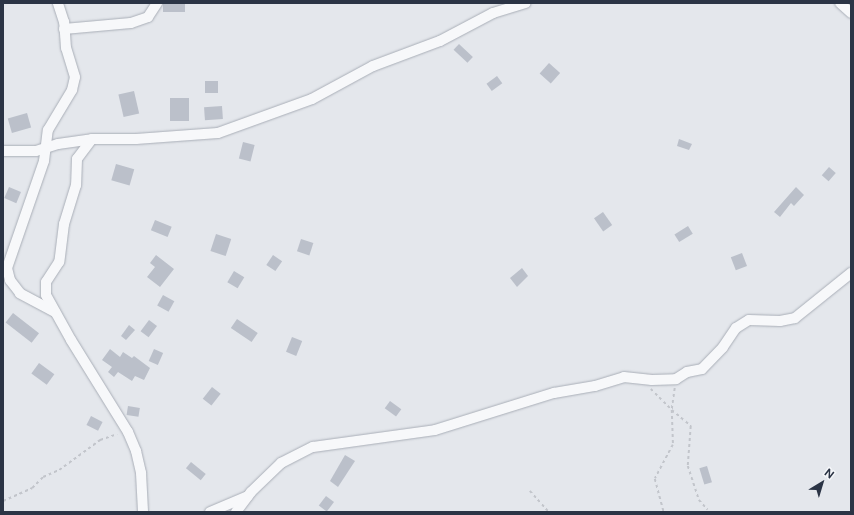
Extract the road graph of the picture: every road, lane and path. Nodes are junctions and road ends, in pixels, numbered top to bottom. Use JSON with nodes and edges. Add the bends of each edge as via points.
{"nodes":[{"id":1,"x":58,"y":3,"type":"edge"},
{"id":2,"x":157,"y":3,"type":"edge"},
{"id":3,"x":526,"y":3,"type":"edge"},
{"id":4,"x":840,"y":3,"type":"edge"},
{"id":5,"x":851,"y":13,"type":"edge"},
{"id":6,"x":64,"y":28,"type":"junction"},
{"id":7,"x":92,"y":139,"type":"junction"},
{"id":8,"x":44,"y":150,"type":"junction"},
{"id":9,"x":3,"y":151,"type":"edge"},
{"id":10,"x":851,"y":273,"type":"edge"},
{"id":11,"x":55,"y":312,"type":"junction"},
{"id":12,"x":641,"y":379,"type":"junction"},
{"id":13,"x":676,"y":379,"type":"junction"},
{"id":14,"x":672,"y":410,"type":"junction"},
{"id":15,"x":128,"y":432,"type":"junction"},
{"id":16,"x":530,"y":491,"type":"dead end"},
{"id":17,"x":248,"y":496,"type":"junction"},
{"id":18,"x":3,"y":501,"type":"edge"},
{"id":19,"x":708,"y":510,"type":"dead end"},
{"id":20,"x":143,"y":512,"type":"edge"},
{"id":21,"x":210,"y":512,"type":"edge"},
{"id":22,"x":236,"y":512,"type":"edge"},
{"id":23,"x":549,"y":512,"type":"edge"},
{"id":24,"x":664,"y":512,"type":"edge"}],
"edges":[{"from":1,"to":6,"type":"street"},
{"from":2,"to":6,"type":"street","via":[[148,18],[131,23]]},
{"from":3,"to":7,"type":"street","via":[[493,13],[440,41],[373,66],[312,99],[218,133]]},
{"from":4,"to":5,"type":"street"},
{"from":6,"to":8,"type":"street","via":[[66,48],[75,77],[72,90],[48,130]]},
{"from":7,"to":8,"type":"street","via":[[58,144]]},
{"from":7,"to":11,"type":"street","via":[[77,159],[76,185],[64,224],[59,262],[46,282],[46,295]]},
{"from":8,"to":9,"type":"street"},
{"from":8,"to":11,"type":"street","via":[[44,161],[8,268],[10,280],[20,293]]},
{"from":10,"to":13,"type":"street","via":[[795,318],[780,321],[749,320],[736,328],[723,348],[702,369],[686,372]]},
{"from":11,"to":15,"type":"street"},
{"from":12,"to":13,"type":"street"},
{"from":12,"to":14,"type":"path"},
{"from":12,"to":17,"type":"street","via":[[624,377],[595,386],[554,393],[435,430],[313,447],[281,463]]},
{"from":13,"to":14,"type":"path"},
{"from":14,"to":19,"type":"path","via":[[691,426],[688,466],[699,500]]},
{"from":14,"to":24,"type":"path","via":[[673,445],[655,480]]},
{"from":15,"to":18,"type":"path","via":[[100,440],[59,470],[43,477],[32,488]]},
{"from":15,"to":20,"type":"street","via":[[136,451],[141,474]]},
{"from":16,"to":23,"type":"path"},
{"from":17,"to":21,"type":"street"},
{"from":17,"to":22,"type":"street"}]}
